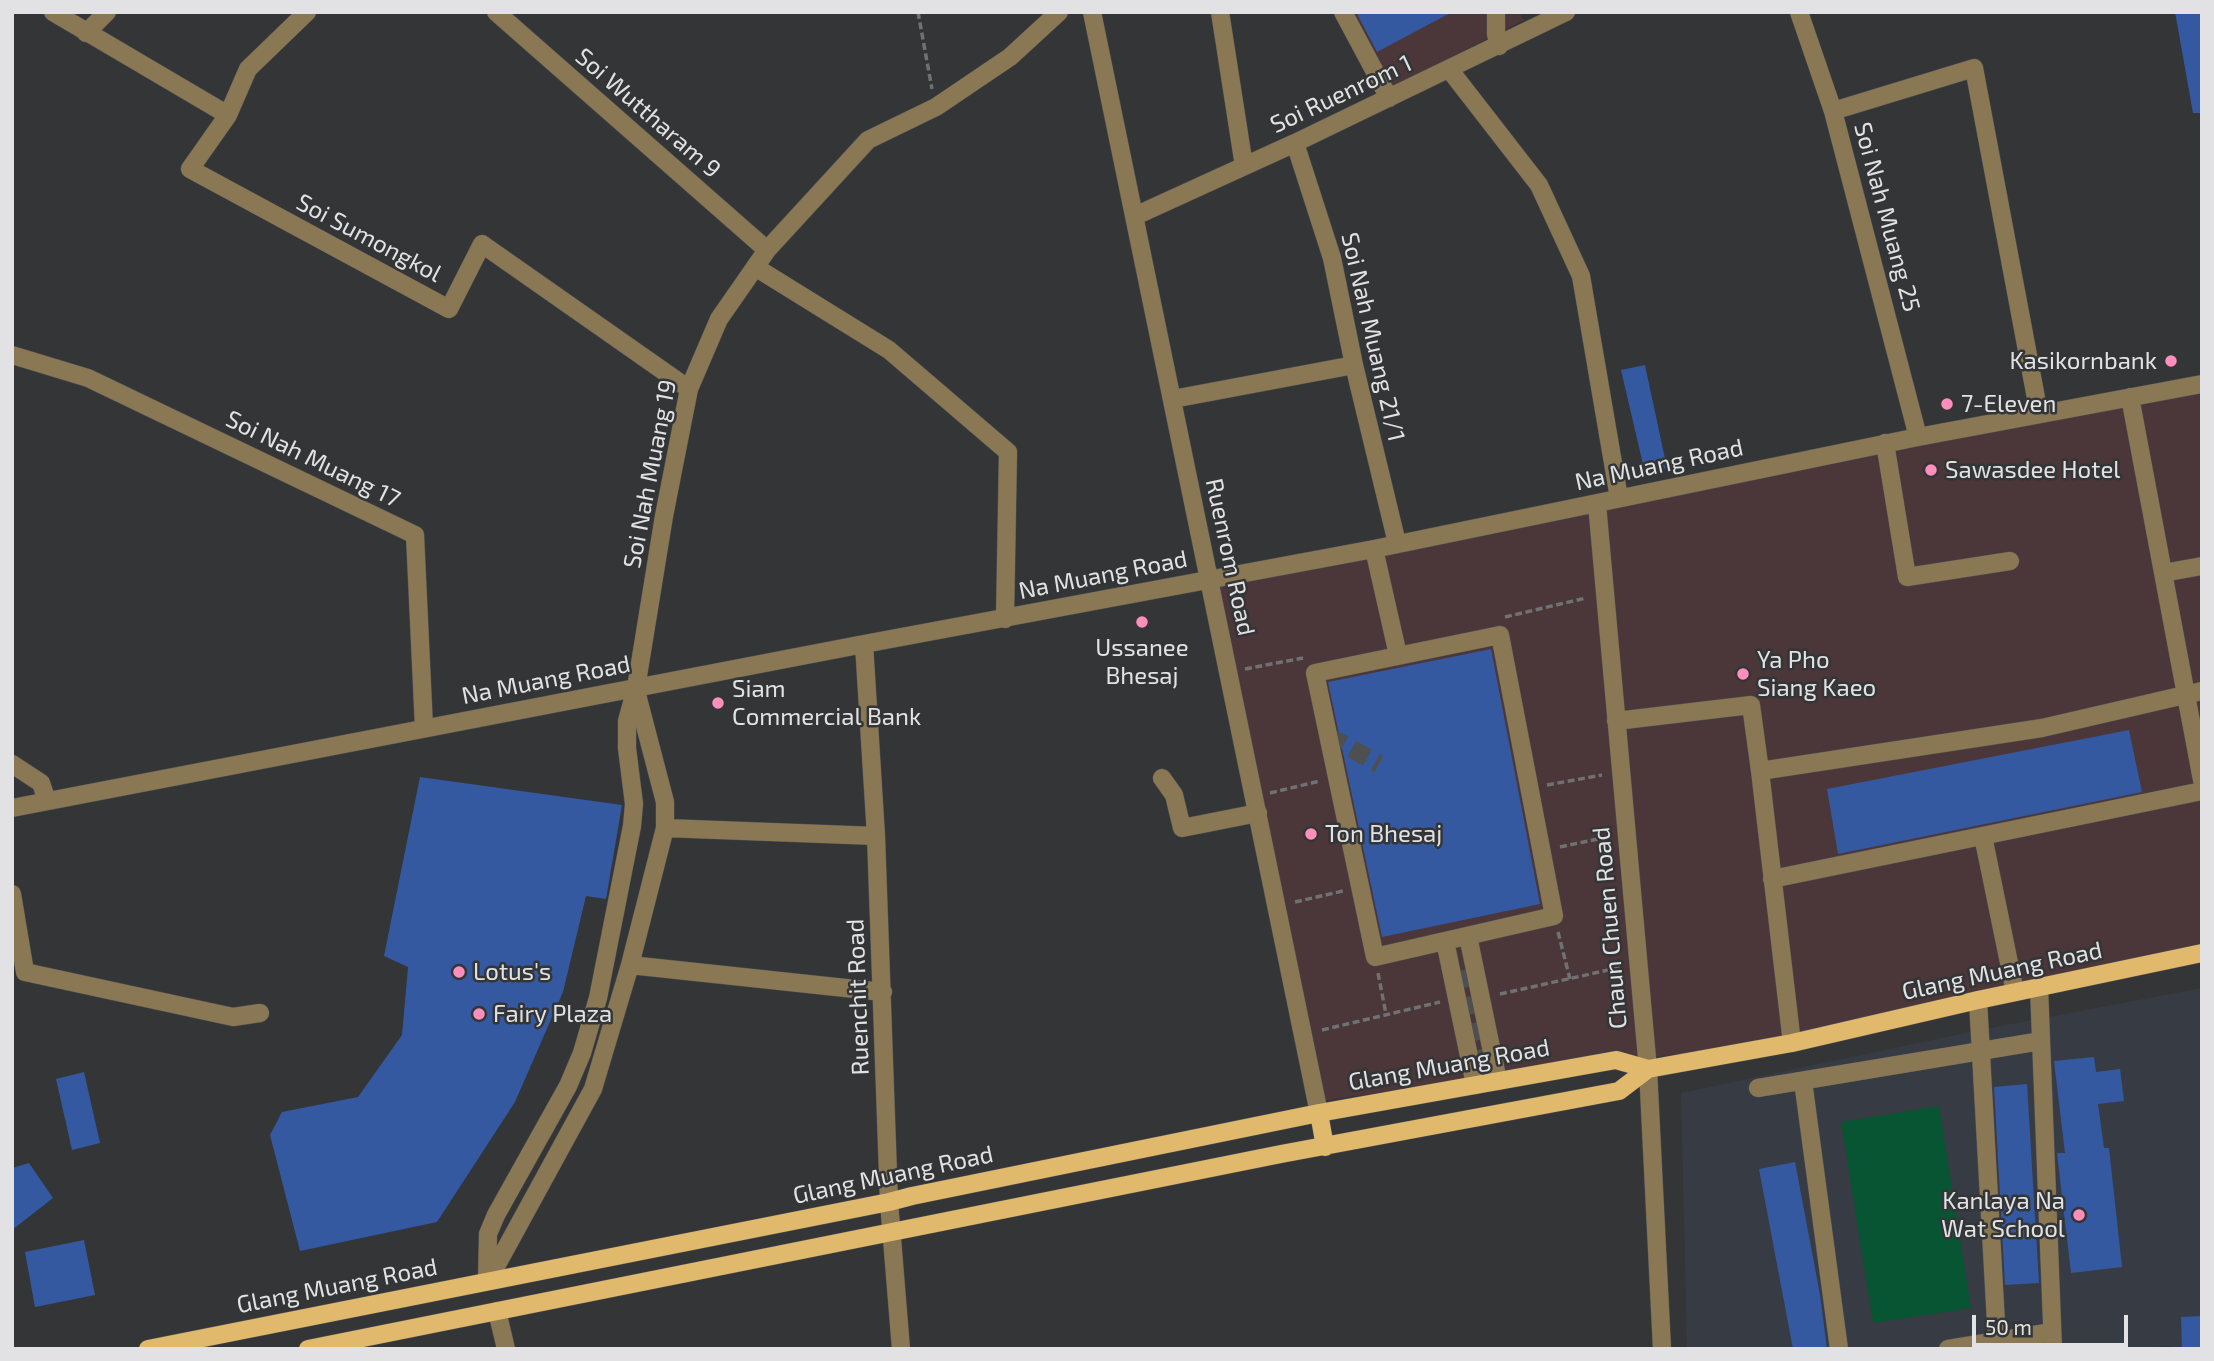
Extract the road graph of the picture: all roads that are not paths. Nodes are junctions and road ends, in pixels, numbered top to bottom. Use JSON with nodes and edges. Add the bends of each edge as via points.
{"nodes":[{"id":1,"x":53,"y":12,"type":"edge"},
{"id":2,"x":107,"y":12,"type":"edge"},
{"id":3,"x":307,"y":12,"type":"edge"},
{"id":4,"x":496,"y":12,"type":"edge"},
{"id":5,"x":1059,"y":12,"type":"edge"},
{"id":6,"x":1092,"y":12,"type":"edge"},
{"id":7,"x":1220,"y":12,"type":"edge"},
{"id":8,"x":1343,"y":12,"type":"edge"},
{"id":9,"x":1496,"y":12,"type":"edge"},
{"id":10,"x":1566,"y":12,"type":"edge"},
{"id":11,"x":1799,"y":12,"type":"edge"},
{"id":12,"x":86,"y":33,"type":"junction"},
{"id":13,"x":1499,"y":46,"type":"junction"},
{"id":14,"x":1449,"y":69,"type":"junction"},
{"id":15,"x":1389,"y":98,"type":"junction"},
{"id":16,"x":1832,"y":111,"type":"junction"},
{"id":17,"x":228,"y":115,"type":"junction"},
{"id":18,"x":1295,"y":143,"type":"junction"},
{"id":19,"x":1244,"y":166,"type":"junction"},
{"id":20,"x":1135,"y":216,"type":"junction"},
{"id":21,"x":767,"y":250,"type":"junction"},
{"id":22,"x":755,"y":267,"type":"junction"},
{"id":23,"x":12,"y":355,"type":"edge"},
{"id":24,"x":1354,"y":365,"type":"junction"},
{"id":25,"x":2202,"y":384,"type":"edge"},
{"id":26,"x":689,"y":388,"type":"junction"},
{"id":27,"x":2130,"y":397,"type":"junction"},
{"id":28,"x":1173,"y":399,"type":"junction"},
{"id":29,"x":2039,"y":414,"type":"junction"},
{"id":30,"x":1919,"y":437,"type":"junction"},
{"id":31,"x":1885,"y":443,"type":"junction"},
{"id":32,"x":1619,"y":498,"type":"junction"},
{"id":33,"x":1597,"y":504,"type":"junction"},
{"id":34,"x":1397,"y":543,"type":"junction"},
{"id":35,"x":1374,"y":549,"type":"junction"},
{"id":36,"x":2010,"y":561,"type":"dead end"},
{"id":37,"x":2202,"y":566,"type":"edge"},
{"id":38,"x":2163,"y":573,"type":"junction"},
{"id":39,"x":1209,"y":580,"type":"junction"},
{"id":40,"x":1005,"y":619,"type":"junction"},
{"id":41,"x":864,"y":644,"type":"junction"},
{"id":42,"x":1398,"y":655,"type":"junction"},
{"id":43,"x":636,"y":688,"type":"junction"},
{"id":44,"x":2194,"y":692,"type":"edge"},
{"id":45,"x":1616,"y":721,"type":"junction"},
{"id":46,"x":424,"y":728,"type":"junction"},
{"id":47,"x":12,"y":764,"type":"edge"},
{"id":48,"x":1760,"y":771,"type":"junction"},
{"id":49,"x":1162,"y":778,"type":"dead end"},
{"id":50,"x":2202,"y":780,"type":"edge"},
{"id":51,"x":2202,"y":791,"type":"edge"},
{"id":52,"x":47,"y":801,"type":"junction"},
{"id":53,"x":1256,"y":805,"type":"junction"},
{"id":54,"x":12,"y":808,"type":"edge"},
{"id":55,"x":665,"y":828,"type":"junction"},
{"id":56,"x":876,"y":836,"type":"junction"},
{"id":57,"x":1983,"y":836,"type":"junction"},
{"id":58,"x":1772,"y":879,"type":"junction"},
{"id":59,"x":12,"y":894,"type":"edge"},
{"id":60,"x":1468,"y":936,"type":"junction"},
{"id":61,"x":1445,"y":941,"type":"junction"},
{"id":62,"x":2202,"y":953,"type":"edge"},
{"id":63,"x":630,"y":965,"type":"junction"},
{"id":64,"x":2039,"y":987,"type":"junction"},
{"id":65,"x":883,"y":992,"type":"junction"},
{"id":66,"x":2015,"y":992,"type":"junction"},
{"id":67,"x":1978,"y":1000,"type":"junction"},
{"id":68,"x":260,"y":1013,"type":"dead end"},
{"id":69,"x":2041,"y":1041,"type":"junction"},
{"id":70,"x":1792,"y":1043,"type":"junction"},
{"id":71,"x":1981,"y":1051,"type":"junction"},
{"id":72,"x":1648,"y":1069,"type":"junction"},
{"id":73,"x":1498,"y":1081,"type":"junction"},
{"id":74,"x":1803,"y":1081,"type":"junction"},
{"id":75,"x":1475,"y":1085,"type":"junction"},
{"id":76,"x":1758,"y":1088,"type":"dead end"},
{"id":77,"x":1319,"y":1113,"type":"junction"},
{"id":78,"x":1325,"y":1147,"type":"junction"},
{"id":79,"x":889,"y":1202,"type":"junction"},
{"id":80,"x":893,"y":1231,"type":"junction"},
{"id":81,"x":487,"y":1281,"type":"junction"},
{"id":82,"x":497,"y":1311,"type":"junction"},
{"id":83,"x":2052,"y":1340,"type":"edge"},
{"id":84,"x":1997,"y":1341,"type":"junction"},
{"id":85,"x":151,"y":1348,"type":"edge"},
{"id":86,"x":308,"y":1349,"type":"edge"},
{"id":87,"x":506,"y":1349,"type":"edge"},
{"id":88,"x":901,"y":1349,"type":"edge"},
{"id":89,"x":1662,"y":1349,"type":"edge"},
{"id":90,"x":1839,"y":1349,"type":"edge"},
{"id":91,"x":1948,"y":1349,"type":"edge"}],
"edges":[{"from":1,"to":12,"type":"street"},
{"from":2,"to":12,"type":"street"},
{"from":3,"to":17,"type":"street","name":"Soi Sumongkol","via":[[248,69]]},
{"from":4,"to":21,"type":"street","name":"Soi Wuttharam 9"},
{"from":5,"to":21,"type":"street","name":"Soi Nah Muang 19","via":[[1010,57],[936,107],[868,140]]},
{"from":6,"to":20,"type":"street","name":"Ruenrom Road"},
{"from":7,"to":19,"type":"street"},
{"from":8,"to":15,"type":"street"},
{"from":9,"to":13,"type":"street"},
{"from":10,"to":13,"type":"street","name":"Soi Ruenrom 1"},
{"from":11,"to":16,"type":"street","name":"Soi Nah Muang 25"},
{"from":12,"to":17,"type":"street"},
{"from":13,"to":14,"type":"street","name":"Soi Ruenrom 1"},
{"from":14,"to":15,"type":"street","name":"Soi Ruenrom 1"},
{"from":14,"to":32,"type":"street","via":[[1539,185],[1581,276]]},
{"from":15,"to":18,"type":"street","name":"Soi Ruenrom 1"},
{"from":16,"to":29,"type":"street","via":[[1974,68]]},
{"from":16,"to":30,"type":"street","name":"Soi Nah Muang 25"},
{"from":17,"to":26,"type":"street","name":"Soi Sumongkol","via":[[190,169],[450,309],[482,244]]},
{"from":18,"to":19,"type":"street","name":"Soi Ruenrom 1"},
{"from":18,"to":24,"type":"street","name":"Soi Nah Muang 21/1","via":[[1332,258]]},
{"from":19,"to":20,"type":"street","name":"Soi Ruenrom 1"},
{"from":20,"to":28,"type":"street","name":"Ruenrom Road"},
{"from":21,"to":22,"type":"street","name":"Soi Nah Muang 19"},
{"from":22,"to":26,"type":"street","name":"Soi Nah Muang 19","via":[[719,319]]},
{"from":22,"to":40,"type":"street","via":[[889,350],[1008,452]]},
{"from":23,"to":46,"type":"street","name":"Soi Nah Muang 17","via":[[88,378],[415,535]]},
{"from":24,"to":28,"type":"street"},
{"from":24,"to":34,"type":"street","name":"Soi Nah Muang 21/1"},
{"from":25,"to":27,"type":"street","name":"Na Muang Road"},
{"from":26,"to":43,"type":"street","name":"Soi Nah Muang 19"},
{"from":27,"to":29,"type":"street","name":"Na Muang Road"},
{"from":27,"to":38,"type":"street"},
{"from":28,"to":39,"type":"street","name":"Ruenrom Road"},
{"from":29,"to":30,"type":"street","name":"Na Muang Road"},
{"from":30,"to":31,"type":"street","name":"Na Muang Road"},
{"from":31,"to":32,"type":"street","name":"Na Muang Road"},
{"from":31,"to":36,"type":"street","via":[[1907,577]]},
{"from":32,"to":33,"type":"street","name":"Na Muang Road"},
{"from":33,"to":34,"type":"street","name":"Na Muang Road"},
{"from":33,"to":45,"type":"street","name":"Chaun Chuen Road"},
{"from":34,"to":35,"type":"street","name":"Na Muang Road"},
{"from":35,"to":39,"type":"street","name":"Na Muang Road"},
{"from":35,"to":42,"type":"street"},
{"from":37,"to":38,"type":"street"},
{"from":38,"to":44,"type":"street"},
{"from":39,"to":40,"type":"street","name":"Na Muang Road"},
{"from":39,"to":53,"type":"street","name":"Ruenrom Road"},
{"from":40,"to":41,"type":"street","name":"Na Muang Road"},
{"from":41,"to":43,"type":"street","name":"Na Muang Road"},
{"from":41,"to":56,"type":"street","name":"Ruenchit Road"},
{"from":42,"to":60,"type":"street","via":[[1500,635],[1554,916]]},
{"from":42,"to":61,"type":"street","via":[[1315,673],[1375,957]]},
{"from":43,"to":46,"type":"street","name":"Na Muang Road"},
{"from":43,"to":55,"type":"street","via":[[665,802]]},
{"from":43,"to":81,"type":"street","name":"Soi Nah Muang 19","via":[[627,748],[632,826],[598,998],[568,1086],[488,1234]]},
{"from":44,"to":48,"type":"street","via":[[2042,728]]},
{"from":44,"to":50,"type":"street"},
{"from":45,"to":48,"type":"street","via":[[1751,705]]},
{"from":45,"to":72,"type":"street","name":"Chaun Chuen Road"},
{"from":46,"to":52,"type":"street","name":"Na Muang Road"},
{"from":47,"to":52,"type":"street","via":[[41,783]]},
{"from":48,"to":58,"type":"street"},
{"from":49,"to":53,"type":"street","via":[[1174,795],[1182,828]]},
{"from":51,"to":57,"type":"street"},
{"from":52,"to":54,"type":"street","name":"Na Muang Road"},
{"from":53,"to":77,"type":"street","name":"Ruenrom Road"},
{"from":55,"to":56,"type":"street"},
{"from":55,"to":63,"type":"street"},
{"from":56,"to":65,"type":"street","name":"Ruenchit Road"},
{"from":57,"to":58,"type":"street"},
{"from":57,"to":66,"type":"street"},
{"from":58,"to":70,"type":"street"},
{"from":59,"to":68,"type":"street","via":[[25,972],[233,1017]]},
{"from":60,"to":61,"type":"street"},
{"from":60,"to":73,"type":"street"},
{"from":61,"to":75,"type":"street"},
{"from":62,"to":64,"type":"main road","name":"Glang Muang Road"},
{"from":63,"to":65,"type":"street"},
{"from":63,"to":81,"type":"street","via":[[593,1089]]},
{"from":64,"to":66,"type":"main road","name":"Glang Muang Road"},
{"from":64,"to":69,"type":"street"},
{"from":65,"to":79,"type":"street","name":"Ruenchit Road"},
{"from":66,"to":67,"type":"main road","name":"Glang Muang Road"},
{"from":67,"to":70,"type":"main road","name":"Glang Muang Road"},
{"from":67,"to":71,"type":"street"},
{"from":69,"to":71,"type":"street"},
{"from":69,"to":83,"type":"street"},
{"from":70,"to":72,"type":"main road","name":"Glang Muang Road"},
{"from":71,"to":74,"type":"street"},
{"from":71,"to":84,"type":"street"},
{"from":72,"to":73,"type":"main road","name":"Glang Muang Road","via":[[1616,1060]]},
{"from":72,"to":78,"type":"main road","name":"Glang Muang Road","via":[[1619,1091]]},
{"from":72,"to":89,"type":"street","name":"Chaun Chuen Road"},
{"from":73,"to":75,"type":"main road","name":"Glang Muang Road"},
{"from":74,"to":76,"type":"street"},
{"from":74,"to":90,"type":"street"},
{"from":75,"to":77,"type":"main road","name":"Glang Muang Road"},
{"from":77,"to":78,"type":"main road"},
{"from":77,"to":79,"type":"main road","name":"Glang Muang Road"},
{"from":78,"to":80,"type":"main road","name":"Glang Muang Road"},
{"from":79,"to":80,"type":"street","name":"Ruenchit Road"},
{"from":79,"to":81,"type":"main road","name":"Glang Muang Road"},
{"from":80,"to":82,"type":"main road","name":"Glang Muang Road"},
{"from":80,"to":88,"type":"street","name":"Ruenchit Road"},
{"from":81,"to":82,"type":"main road"},
{"from":81,"to":85,"type":"main road","name":"Glang Muang Road"},
{"from":82,"to":86,"type":"main road","name":"Glang Muang Road"},
{"from":82,"to":87,"type":"street"},
{"from":83,"to":84,"type":"street"},
{"from":84,"to":91,"type":"street"}]}
